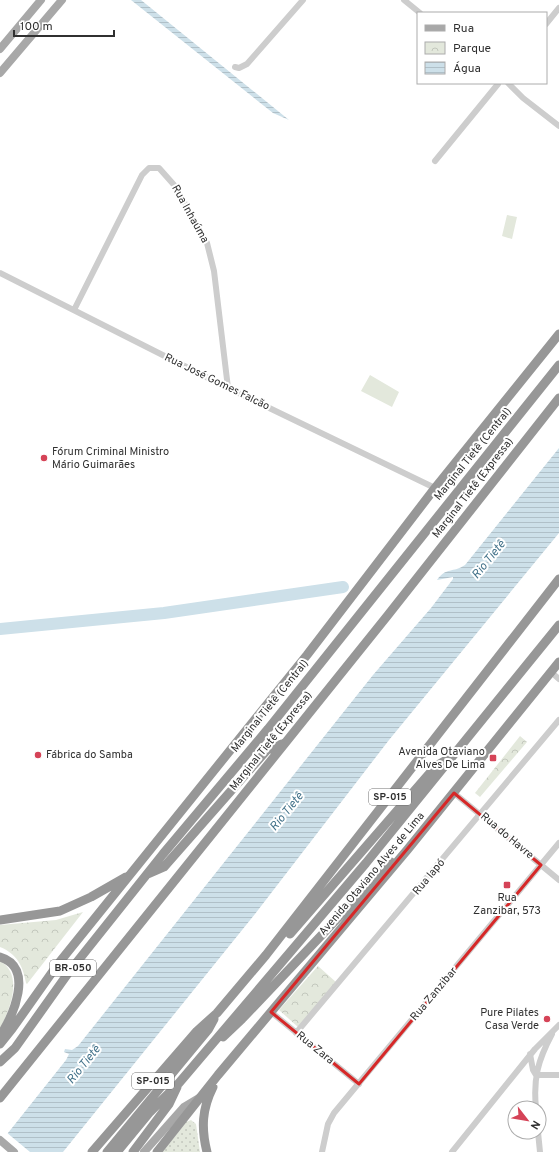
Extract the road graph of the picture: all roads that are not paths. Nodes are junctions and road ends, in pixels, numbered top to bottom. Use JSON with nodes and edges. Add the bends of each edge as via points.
{"nodes":[{"id":1,"x":41,"y":0,"type":"edge"},
{"id":2,"x":62,"y":0,"type":"edge"},
{"id":3,"x":303,"y":0,"type":"edge"},
{"id":4,"x":404,"y":0,"type":"edge"},
{"id":5,"x":559,"y":8,"type":"edge"},
{"id":6,"x":419,"y":12,"type":"edge"},
{"id":7,"x":547,"y":23,"type":"edge"},
{"id":8,"x":0,"y":49,"type":"edge"},
{"id":9,"x":235,"y":67,"type":"dead end"},
{"id":10,"x":0,"y":73,"type":"edge"},
{"id":11,"x":499,"y":84,"type":"edge"},
{"id":12,"x":509,"y":84,"type":"edge"},
{"id":13,"x":559,"y":126,"type":"edge"},
{"id":14,"x":435,"y":161,"type":"dead end"},
{"id":15,"x":0,"y":273,"type":"edge"},
{"id":16,"x":74,"y":310,"type":"junction"},
{"id":17,"x":559,"y":334,"type":"edge"},
{"id":18,"x":559,"y":366,"type":"edge"},
{"id":19,"x":228,"y":388,"type":"junction"},
{"id":20,"x":559,"y":398,"type":"edge"},
{"id":21,"x":435,"y":488,"type":"junction"},
{"id":22,"x":559,"y":579,"type":"edge"},
{"id":23,"x":559,"y":625,"type":"edge"},
{"id":24,"x":559,"y":662,"type":"edge"},
{"id":25,"x":551,"y":672,"type":"junction"},
{"id":26,"x":559,"y":679,"type":"edge"},
{"id":27,"x":559,"y":720,"type":"edge"},
{"id":28,"x":284,"y":744,"type":"junction"},
{"id":29,"x":456,"y":754,"type":"junction"},
{"id":30,"x":454,"y":792,"type":"junction"},
{"id":31,"x":481,"y":815,"type":"junction"},
{"id":32,"x":559,"y":843,"type":"edge"},
{"id":33,"x":408,"y":849,"type":"junction"},
{"id":34,"x":541,"y":865,"type":"junction"},
{"id":35,"x":132,"y":874,"type":"junction"},
{"id":36,"x":146,"y":875,"type":"junction"},
{"id":37,"x":559,"y":880,"type":"edge"},
{"id":38,"x":0,"y":920,"type":"edge"},
{"id":39,"x":266,"y":955,"type":"junction"},
{"id":40,"x":2,"y":957,"type":"edge"},
{"id":41,"x":217,"y":1012,"type":"junction"},
{"id":42,"x":271,"y":1012,"type":"junction"},
{"id":43,"x":559,"y":1024,"type":"edge"},
{"id":44,"x":296,"y":1033,"type":"junction"},
{"id":45,"x":552,"y":1033,"type":"junction"},
{"id":46,"x":0,"y":1036,"type":"edge"},
{"id":47,"x":214,"y":1041,"type":"junction"},
{"id":48,"x":0,"y":1044,"type":"edge"},
{"id":49,"x":530,"y":1054,"type":"junction"},
{"id":50,"x":0,"y":1062,"type":"edge"},
{"id":51,"x":218,"y":1075,"type":"junction"},
{"id":52,"x":536,"y":1075,"type":"junction"},
{"id":53,"x":559,"y":1075,"type":"edge"},
{"id":54,"x":179,"y":1083,"type":"junction"},
{"id":55,"x":359,"y":1084,"type":"junction"},
{"id":56,"x":200,"y":1097,"type":"junction"},
{"id":57,"x":0,"y":1098,"type":"edge"},
{"id":58,"x":535,"y":1100,"type":"edge"},
{"id":59,"x":0,"y":1140,"type":"edge"},
{"id":60,"x":539,"y":1140,"type":"edge"},
{"id":61,"x":14,"y":1152,"type":"edge"},
{"id":62,"x":92,"y":1152,"type":"edge"},
{"id":63,"x":107,"y":1152,"type":"edge"},
{"id":64,"x":117,"y":1152,"type":"edge"},
{"id":65,"x":133,"y":1152,"type":"edge"},
{"id":66,"x":144,"y":1152,"type":"edge"},
{"id":67,"x":157,"y":1152,"type":"edge"},
{"id":68,"x":207,"y":1152,"type":"edge"},
{"id":69,"x":322,"y":1152,"type":"edge"},
{"id":70,"x":452,"y":1152,"type":"edge"},
{"id":71,"x":540,"y":1152,"type":"edge"}],
"edges":[{"from":1,"to":8,"type":"main road"},
{"from":2,"to":10,"type":"main road"},
{"from":3,"to":9,"type":"street","via":[[247,64],[240,68]]},
{"from":4,"to":6,"type":"street"},
{"from":5,"to":7,"type":"street"},
{"from":11,"to":14,"type":"street"},
{"from":12,"to":13,"type":"street"},
{"from":15,"to":16,"type":"street","name":"Rua José Gomes Falcão"},
{"from":16,"to":19,"type":"street","name":"Rua José Gomes Falcão"},
{"from":16,"to":19,"type":"street","name":"Rua Inhaúma","via":[[142,175],[149,168],[159,168],[175,186],[207,243],[215,283]]},
{"from":17,"to":21,"type":"highway"},
{"from":18,"to":36,"type":"highway","name":"Marginal Tietê (Central)","via":[[277,717]]},
{"from":19,"to":21,"type":"street","name":"Rua José Gomes Falcão"},
{"from":20,"to":28,"type":"highway","name":"Marginal Tietê (Expressa)"},
{"from":21,"to":35,"type":"highway","via":[[307,655]]},
{"from":22,"to":39,"type":"highway","number":"SP-015"},
{"from":23,"to":29,"type":"highway"},
{"from":24,"to":25,"type":"highway","name":"Avenida Otaviano Alves de Lima"},
{"from":25,"to":26,"type":"street"},
{"from":25,"to":30,"type":"highway","name":"Avenida Otaviano Alves de Lima"},
{"from":27,"to":31,"type":"street","name":"Rua Iapó"},
{"from":28,"to":36,"type":"highway","via":[[267,750],[164,867]]},
{"from":28,"to":57,"type":"highway","name":"Marginal Tietê (Expressa)"},
{"from":29,"to":39,"type":"highway","via":[[436,766],[289,935]]},
{"from":29,"to":47,"type":"highway"},
{"from":30,"to":31,"type":"street","name":"Rua do Havre"},
{"from":30,"to":33,"type":"highway","name":"Avenida Otaviano Alves de Lima"},
{"from":31,"to":34,"type":"street","name":"Rua do Havre"},
{"from":31,"to":44,"type":"street","name":"Rua Iapó"},
{"from":32,"to":34,"type":"street","name":"Rua Zanzibar"},
{"from":33,"to":42,"type":"highway","name":"Avenida Otaviano Alves de Lima"},
{"from":33,"to":47,"type":"highway","via":[[381,872],[232,1030]]},
{"from":34,"to":37,"type":"street","name":"Rua do Havre"},
{"from":34,"to":55,"type":"street","name":"Rua Zanzibar"},
{"from":35,"to":38,"type":"highway","via":[[60,911]]},
{"from":35,"to":48,"type":"highway","via":[[58,964]]},
{"from":36,"to":50,"type":"highway","name":"Marginal Tietê (Central)","number":"BR-050","via":[[69,972],[15,1048]]},
{"from":39,"to":41,"type":"highway","number":"SP-015"},
{"from":40,"to":46,"type":"highway","via":[[16,970],[19,991],[14,1012]]},
{"from":41,"to":62,"type":"highway","number":"SP-015","via":[[197,1031]]},
{"from":41,"to":63,"type":"highway","number":"SP-015","via":[[208,1030]]},
{"from":42,"to":44,"type":"street","name":"Rua Zara"},
{"from":42,"to":51,"type":"highway","name":"Avenida Otaviano Alves de Lima"},
{"from":43,"to":45,"type":"street"},
{"from":44,"to":55,"type":"street","name":"Rua Zara"},
{"from":45,"to":49,"type":"street"},
{"from":45,"to":52,"type":"street","via":[[541,1056]]},
{"from":47,"to":54,"type":"highway"},
{"from":49,"to":52,"type":"street"},
{"from":49,"to":70,"type":"street"},
{"from":51,"to":56,"type":"highway","name":"Avenida Otaviano Alves de Lima"},
{"from":51,"to":68,"type":"highway","via":[[203,1111]]},
{"from":52,"to":53,"type":"street"},
{"from":52,"to":58,"type":"street"},
{"from":54,"to":64,"type":"highway","via":[[150,1112]]},
{"from":54,"to":65,"type":"highway","via":[[169,1104]]},
{"from":55,"to":69,"type":"street","name":"Rua Zanzibar","via":[[331,1119]]},
{"from":56,"to":66,"type":"main road","via":[[184,1107]]},
{"from":56,"to":67,"type":"highway","name":"Avenida Otaviano Alves de Lima"},
{"from":59,"to":61,"type":"main road"},
{"from":60,"to":71,"type":"street"}]}
